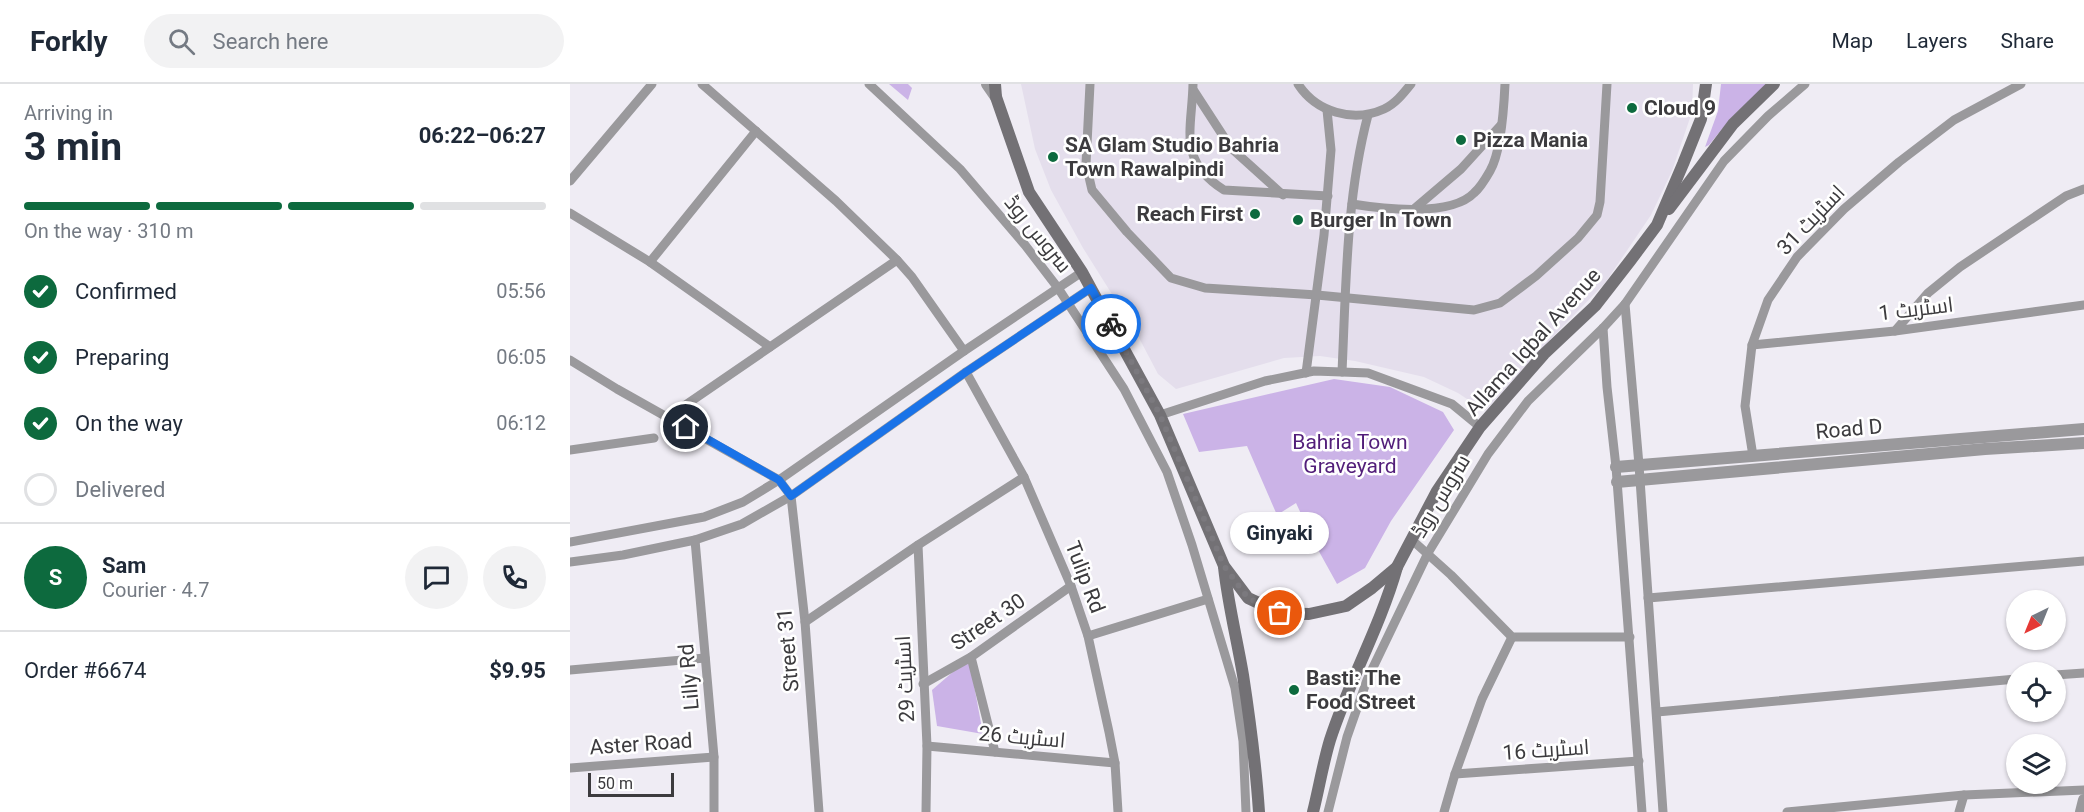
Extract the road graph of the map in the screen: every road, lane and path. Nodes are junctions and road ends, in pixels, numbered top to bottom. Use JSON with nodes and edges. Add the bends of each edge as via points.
{"nodes":[{"id":1,"x":652,"y":84,"type":"edge"},
{"id":2,"x":702,"y":84,"type":"edge"},
{"id":3,"x":869,"y":84,"type":"edge"},
{"id":4,"x":987,"y":84,"type":"edge"},
{"id":5,"x":995,"y":84,"type":"edge"},
{"id":6,"x":1090,"y":84,"type":"edge"},
{"id":7,"x":1298,"y":84,"type":"edge"},
{"id":8,"x":1411,"y":84,"type":"edge"},
{"id":9,"x":1505,"y":84,"type":"edge"},
{"id":10,"x":1607,"y":84,"type":"edge"},
{"id":11,"x":1706,"y":84,"type":"edge"},
{"id":12,"x":1774,"y":84,"type":"edge"},
{"id":13,"x":1805,"y":84,"type":"edge"},
{"id":14,"x":2021,"y":84,"type":"edge"},
{"id":15,"x":1193,"y":87,"type":"edge"},
{"id":16,"x":996,"y":97,"type":"junction"},
{"id":17,"x":1327,"y":110,"type":"junction"},
{"id":18,"x":1368,"y":114,"type":"junction"},
{"id":19,"x":1502,"y":123,"type":"junction"},
{"id":20,"x":756,"y":131,"type":"junction"},
{"id":21,"x":570,"y":181,"type":"edge"},
{"id":22,"x":2084,"y":189,"type":"edge"},
{"id":23,"x":1283,"y":195,"type":"junction"},
{"id":24,"x":1328,"y":196,"type":"junction"},
{"id":25,"x":1352,"y":204,"type":"junction"},
{"id":26,"x":1413,"y":210,"type":"junction"},
{"id":27,"x":570,"y":213,"type":"edge"},
{"id":28,"x":1657,"y":225,"type":"junction"},
{"id":29,"x":897,"y":260,"type":"junction"},
{"id":30,"x":650,"y":262,"type":"junction"},
{"id":31,"x":1082,"y":272,"type":"junction"},
{"id":32,"x":1058,"y":288,"type":"junction"},
{"id":33,"x":1091,"y":288,"type":"junction"},
{"id":34,"x":1317,"y":295,"type":"junction"},
{"id":35,"x":1346,"y":298,"type":"junction"},
{"id":36,"x":1069,"y":303,"type":"junction"},
{"id":37,"x":1625,"y":304,"type":"junction"},
{"id":38,"x":2084,"y":305,"type":"edge"},
{"id":39,"x":1604,"y":328,"type":"junction"},
{"id":40,"x":1895,"y":331,"type":"junction"},
{"id":41,"x":1752,"y":345,"type":"junction"},
{"id":42,"x":771,"y":347,"type":"junction"},
{"id":43,"x":964,"y":351,"type":"junction"},
{"id":44,"x":570,"y":360,"type":"edge"},
{"id":45,"x":966,"y":372,"type":"junction"},
{"id":46,"x":1342,"y":372,"type":"junction"},
{"id":47,"x":1306,"y":373,"type":"junction"},
{"id":48,"x":1160,"y":415,"type":"junction"},
{"id":49,"x":668,"y":417,"type":"junction"},
{"id":50,"x":1480,"y":427,"type":"junction"},
{"id":51,"x":2084,"y":429,"type":"edge"},
{"id":52,"x":654,"y":438,"type":"dead end"},
{"id":53,"x":2084,"y":443,"type":"edge"},
{"id":54,"x":570,"y":450,"type":"edge"},
{"id":55,"x":1753,"y":456,"type":"junction"},
{"id":56,"x":1639,"y":465,"type":"junction"},
{"id":57,"x":1616,"y":467,"type":"junction"},
{"id":58,"x":1024,"y":477,"type":"junction"},
{"id":59,"x":1640,"y":481,"type":"junction"},
{"id":60,"x":1617,"y":482,"type":"junction"},
{"id":61,"x":785,"y":488,"type":"junction"},
{"id":62,"x":695,"y":540,"type":"junction"},
{"id":63,"x":1412,"y":540,"type":"junction"},
{"id":64,"x":570,"y":542,"type":"edge"},
{"id":65,"x":918,"y":545,"type":"junction"},
{"id":66,"x":1428,"y":553,"type":"junction"},
{"id":67,"x":2084,"y":561,"type":"edge"},
{"id":68,"x":570,"y":562,"type":"edge"},
{"id":69,"x":1224,"y":566,"type":"junction"},
{"id":70,"x":1397,"y":567,"type":"junction"},
{"id":71,"x":1071,"y":586,"type":"junction"},
{"id":72,"x":1648,"y":598,"type":"junction"},
{"id":73,"x":1208,"y":599,"type":"junction"},
{"id":74,"x":805,"y":622,"type":"junction"},
{"id":75,"x":1088,"y":636,"type":"junction"},
{"id":76,"x":1512,"y":637,"type":"junction"},
{"id":77,"x":1630,"y":637,"type":"junction"},
{"id":78,"x":971,"y":657,"type":"junction"},
{"id":79,"x":705,"y":658,"type":"junction"},
{"id":80,"x":570,"y":670,"type":"edge"},
{"id":81,"x":2084,"y":673,"type":"edge"},
{"id":82,"x":2066,"y":674,"type":"edge"},
{"id":83,"x":2006,"y":680,"type":"edge"},
{"id":84,"x":923,"y":684,"type":"junction"},
{"id":85,"x":1657,"y":712,"type":"junction"},
{"id":86,"x":927,"y":747,"type":"junction"},
{"id":87,"x":995,"y":752,"type":"junction"},
{"id":88,"x":714,"y":757,"type":"junction"},
{"id":89,"x":1639,"y":761,"type":"junction"},
{"id":90,"x":1115,"y":763,"type":"junction"},
{"id":91,"x":570,"y":768,"type":"edge"},
{"id":92,"x":1455,"y":774,"type":"junction"},
{"id":93,"x":2084,"y":790,"type":"edge"},
{"id":94,"x":1964,"y":795,"type":"junction"},
{"id":95,"x":2084,"y":800,"type":"edge"},
{"id":96,"x":714,"y":812,"type":"edge"},
{"id":97,"x":819,"y":812,"type":"edge"},
{"id":98,"x":926,"y":812,"type":"edge"},
{"id":99,"x":1118,"y":812,"type":"edge"},
{"id":100,"x":1246,"y":812,"type":"edge"},
{"id":101,"x":1258,"y":812,"type":"edge"},
{"id":102,"x":1313,"y":812,"type":"edge"},
{"id":103,"x":1328,"y":812,"type":"edge"},
{"id":104,"x":1444,"y":812,"type":"edge"},
{"id":105,"x":1642,"y":812,"type":"edge"},
{"id":106,"x":1663,"y":812,"type":"edge"},
{"id":107,"x":1787,"y":812,"type":"edge"},
{"id":108,"x":1959,"y":812,"type":"edge"},
{"id":109,"x":2081,"y":812,"type":"edge"}],
"edges":[{"from":1,"to":21,"type":"street"},
{"from":2,"to":20,"type":"street"},
{"from":3,"to":32,"type":"street","name":"سروس روڈ","via":[[960,169]]},
{"from":4,"to":16,"type":"street"},
{"from":5,"to":16,"type":"main road","name":"Allama Iqbal Avenue"},
{"from":6,"to":34,"type":"street","via":[[1086,164],[1092,190],[1171,278],[1205,288]]},
{"from":7,"to":17,"type":"street","via":[[1311,100]]},
{"from":8,"to":18,"type":"street","via":[[1400,98]]},
{"from":9,"to":19,"type":"street"},
{"from":10,"to":35,"type":"street","via":[[1597,215],[1536,276],[1500,303],[1474,310]]},
{"from":11,"to":28,"type":"main road","name":"Allama Iqbal Avenue","via":[[1701,118]]},
{"from":12,"to":28,"type":"main road","via":[[1733,124]]},
{"from":13,"to":37,"type":"street","name":"سروس روڈ","via":[[1724,161]]},
{"from":14,"to":41,"type":"street","name":"اسٹریٹ 31","via":[[1954,120],[1844,208],[1797,257],[1768,300]]},
{"from":15,"to":23,"type":"street","via":[[1231,148]]},
{"from":15,"to":23,"type":"street","via":[[1189,142],[1194,158],[1210,182],[1224,190]]},
{"from":16,"to":31,"type":"main road","name":"Allama Iqbal Avenue","via":[[1029,192]]},
{"from":17,"to":18,"type":"street","via":[[1347,116]]},
{"from":17,"to":24,"type":"street","via":[[1331,150]]},
{"from":18,"to":25,"type":"street","via":[[1358,152]]},
{"from":19,"to":26,"type":"street","via":[[1461,170]]},
{"from":19,"to":26,"type":"street","via":[[1491,169],[1473,195],[1449,206]]},
{"from":20,"to":29,"type":"street"},
{"from":20,"to":30,"type":"street"},
{"from":22,"to":40,"type":"street","via":[[2066,196],[1960,267],[1928,293]]},
{"from":23,"to":24,"type":"street"},
{"from":24,"to":34,"type":"street"},
{"from":25,"to":26,"type":"street"},
{"from":25,"to":35,"type":"street"},
{"from":27,"to":30,"type":"street"},
{"from":28,"to":50,"type":"main road","name":"Allama Iqbal Avenue","via":[[1595,306],[1544,354]]},
{"from":29,"to":42,"type":"street"},
{"from":29,"to":43,"type":"street"},
{"from":30,"to":42,"type":"street"},
{"from":31,"to":32,"type":"street"},
{"from":31,"to":33,"type":"main road","name":"Allama Iqbal Avenue"},
{"from":32,"to":36,"type":"street","name":"سروس روڈ"},
{"from":32,"to":43,"type":"street"},
{"from":33,"to":36,"type":"street"},
{"from":33,"to":48,"type":"main road","name":"Allama Iqbal Avenue"},
{"from":34,"to":35,"type":"street"},
{"from":34,"to":47,"type":"street"},
{"from":35,"to":46,"type":"street"},
{"from":36,"to":45,"type":"street"},
{"from":36,"to":73,"type":"street","name":"سروس روڈ","via":[[1124,389],[1167,472]]},
{"from":37,"to":39,"type":"street","name":"سروس روڈ"},
{"from":37,"to":56,"type":"street"},
{"from":38,"to":40,"type":"street","name":"اسٹریٹ 1"},
{"from":39,"to":57,"type":"street"},
{"from":39,"to":66,"type":"street","name":"سروس روڈ","via":[[1528,401],[1488,454]]},
{"from":40,"to":41,"type":"street","name":"اسٹریٹ 1"},
{"from":41,"to":55,"type":"street","name":"اسٹریٹ 31","via":[[1745,406]]},
{"from":42,"to":49,"type":"street"},
{"from":43,"to":61,"type":"street"},
{"from":44,"to":49,"type":"street"},
{"from":45,"to":58,"type":"street","name":"Tulip Rd"},
{"from":45,"to":61,"type":"street"},
{"from":46,"to":47,"type":"street"},
{"from":46,"to":50,"type":"street","via":[[1368,373],[1452,404]]},
{"from":47,"to":48,"type":"street","via":[[1265,381]]},
{"from":48,"to":69,"type":"main road","name":"Allama Iqbal Avenue"},
{"from":49,"to":61,"type":"street"},
{"from":50,"to":63,"type":"main road","name":"Allama Iqbal Avenue","via":[[1437,491]]},
{"from":51,"to":55,"type":"street","name":"Road D"},
{"from":52,"to":54,"type":"street"},
{"from":53,"to":59,"type":"street","name":"Road D"},
{"from":55,"to":56,"type":"street","name":"Road D"},
{"from":56,"to":57,"type":"street","name":"Road D"},
{"from":56,"to":59,"type":"street"},
{"from":57,"to":60,"type":"street"},
{"from":58,"to":65,"type":"street"},
{"from":58,"to":71,"type":"street","name":"Tulip Rd"},
{"from":59,"to":60,"type":"street","name":"Road D"},
{"from":59,"to":72,"type":"street"},
{"from":60,"to":77,"type":"street"},
{"from":61,"to":62,"type":"street","via":[[742,525]]},
{"from":61,"to":64,"type":"street","via":[[704,517]]},
{"from":61,"to":74,"type":"street","name":"Street 31"},
{"from":62,"to":68,"type":"street"},
{"from":62,"to":79,"type":"street","name":"Lilly Rd"},
{"from":63,"to":66,"type":"street"},
{"from":63,"to":70,"type":"main road","name":"Allama Iqbal Avenue"},
{"from":65,"to":74,"type":"street"},
{"from":65,"to":84,"type":"street","name":"اسٹریٹ 29"},
{"from":66,"to":76,"type":"street"},
{"from":66,"to":103,"type":"street","name":"سروس روڈ","via":[[1367,680]]},
{"from":67,"to":72,"type":"street"},
{"from":69,"to":70,"type":"main road","name":"Allama Iqbal Avenue","via":[[1248,598],[1280,613],[1309,614],[1346,606]]},
{"from":69,"to":101,"type":"main road","via":[[1254,744]]},
{"from":70,"to":102,"type":"main road","via":[[1330,740]]},
{"from":71,"to":75,"type":"street","name":"Tulip Rd"},
{"from":71,"to":78,"type":"street","name":"Street 30"},
{"from":72,"to":85,"type":"street"},
{"from":73,"to":75,"type":"street"},
{"from":73,"to":100,"type":"street","name":"سروس روڈ","via":[[1235,688],[1243,741]]},
{"from":74,"to":97,"type":"street","name":"Street 31"},
{"from":75,"to":90,"type":"street","name":"Tulip Rd"},
{"from":76,"to":77,"type":"street"},
{"from":76,"to":92,"type":"street","via":[[1482,699]]},
{"from":77,"to":89,"type":"street"},
{"from":78,"to":84,"type":"street","name":"Street 30"},
{"from":78,"to":87,"type":"street"},
{"from":79,"to":80,"type":"street"},
{"from":79,"to":88,"type":"street","name":"Lilly Rd"},
{"from":81,"to":82,"type":"street"},
{"from":83,"to":85,"type":"street"},
{"from":84,"to":86,"type":"street","name":"اسٹریٹ 29"},
{"from":85,"to":106,"type":"street"},
{"from":86,"to":87,"type":"street","name":"اسٹریٹ 26"},
{"from":86,"to":98,"type":"street","name":"اسٹریٹ 29"},
{"from":87,"to":90,"type":"street","name":"اسٹریٹ 26"},
{"from":88,"to":91,"type":"street","name":"Aster Road"},
{"from":88,"to":96,"type":"street","name":"Lilly Rd"},
{"from":89,"to":92,"type":"street","name":"اسٹریٹ 16"},
{"from":89,"to":105,"type":"street"},
{"from":90,"to":99,"type":"street","name":"Tulip Rd"},
{"from":92,"to":104,"type":"street"},
{"from":93,"to":94,"type":"street"},
{"from":94,"to":107,"type":"street"},
{"from":94,"to":108,"type":"street"},
{"from":95,"to":109,"type":"street"}]}
